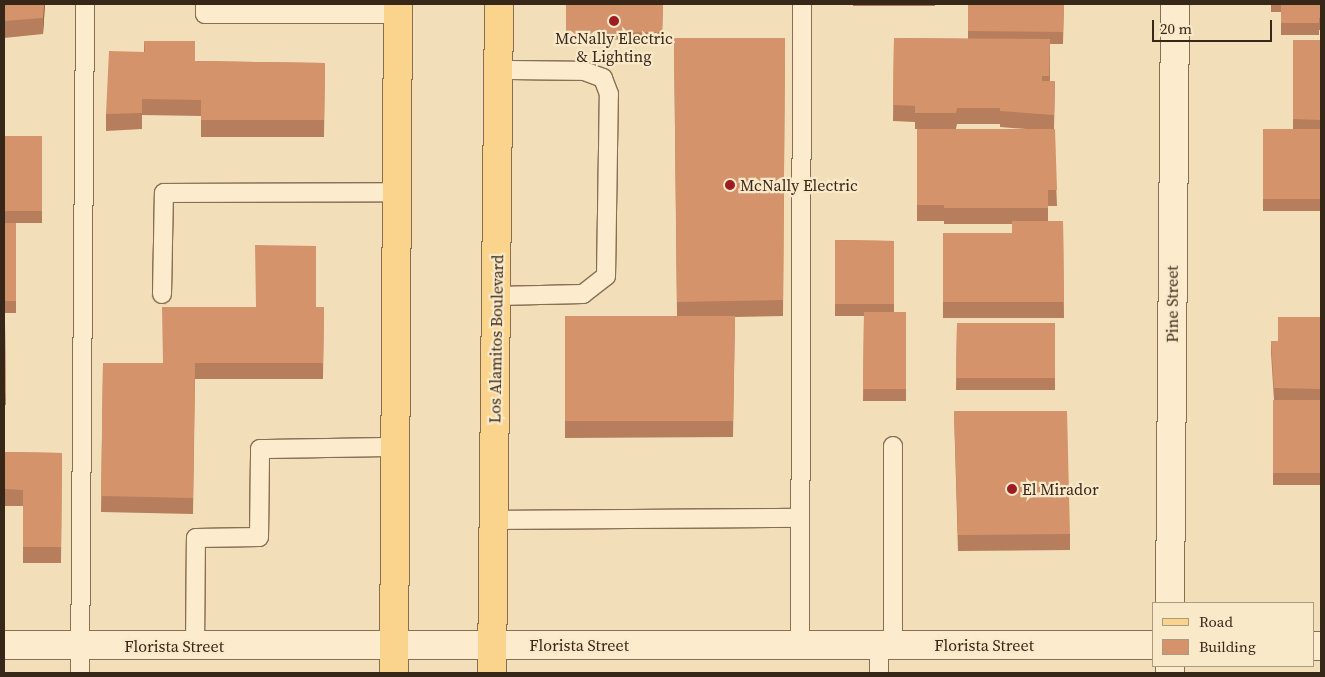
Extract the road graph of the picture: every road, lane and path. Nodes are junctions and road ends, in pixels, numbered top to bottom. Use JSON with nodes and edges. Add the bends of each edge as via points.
{"nodes":[{"id":1,"x":85,"y":4,"type":"edge"},
{"id":2,"x":205,"y":4,"type":"edge"},
{"id":3,"x":500,"y":4,"type":"edge"},
{"id":4,"x":802,"y":4,"type":"edge"},
{"id":5,"x":1175,"y":4,"type":"edge"},
{"id":6,"x":398,"y":9,"type":"edge"},
{"id":7,"x":498,"y":70,"type":"junction"},
{"id":8,"x":397,"y":192,"type":"junction"},
{"id":9,"x":162,"y":294,"type":"dead end"},
{"id":10,"x":497,"y":296,"type":"junction"},
{"id":11,"x":893,"y":446,"type":"dead end"},
{"id":12,"x":394,"y":447,"type":"junction"},
{"id":13,"x":800,"y":518,"type":"junction"},
{"id":14,"x":494,"y":520,"type":"junction"},
{"id":15,"x":1170,"y":602,"type":"edge"},
{"id":16,"x":4,"y":646,"type":"edge"},
{"id":17,"x":80,"y":646,"type":"junction"},
{"id":18,"x":394,"y":646,"type":"junction"},
{"id":19,"x":492,"y":646,"type":"junction"},
{"id":20,"x":800,"y":646,"type":"junction"},
{"id":21,"x":886,"y":646,"type":"junction"},
{"id":22,"x":1152,"y":646,"type":"edge"},
{"id":23,"x":195,"y":647,"type":"junction"},
{"id":24,"x":80,"y":673,"type":"edge"},
{"id":25,"x":394,"y":673,"type":"edge"},
{"id":26,"x":492,"y":673,"type":"edge"},
{"id":27,"x":880,"y":673,"type":"edge"}],
"edges":[{"from":1,"to":17,"type":"lane"},
{"from":2,"to":6,"type":"lane","via":[[205,14]]},
{"from":3,"to":7,"type":"main road","name":"Los Alamitos Boulevard"},
{"from":4,"to":13,"type":"lane"},
{"from":5,"to":15,"type":"street","name":"Pine Street"},
{"from":6,"to":8,"type":"main road"},
{"from":7,"to":10,"type":"main road","name":"Los Alamitos Boulevard"},
{"from":7,"to":10,"type":"lane","via":[[584,71],[603,78],[610,94],[606,276],[583,294]]},
{"from":8,"to":9,"type":"lane","via":[[164,193]]},
{"from":8,"to":12,"type":"main road"},
{"from":10,"to":14,"type":"main road","name":"Los Alamitos Boulevard"},
{"from":11,"to":21,"type":"lane"},
{"from":12,"to":18,"type":"main road"},
{"from":12,"to":23,"type":"lane","via":[[260,449],[259,537],[196,538]]},
{"from":13,"to":14,"type":"lane"},
{"from":13,"to":20,"type":"lane"},
{"from":14,"to":19,"type":"main road","name":"Los Alamitos Boulevard"},
{"from":16,"to":17,"type":"street","name":"Florista Street"},
{"from":17,"to":23,"type":"street","name":"Florista Street"},
{"from":17,"to":24,"type":"lane"},
{"from":18,"to":19,"type":"street","name":"Florista Street"},
{"from":18,"to":23,"type":"street","name":"Florista Street"},
{"from":18,"to":25,"type":"main road"},
{"from":19,"to":20,"type":"street","name":"Florista Street"},
{"from":19,"to":26,"type":"main road","name":"Los Alamitos Boulevard"},
{"from":20,"to":21,"type":"street","name":"Florista Street"},
{"from":21,"to":22,"type":"street","name":"Florista Street"},
{"from":21,"to":27,"type":"lane"}]}
